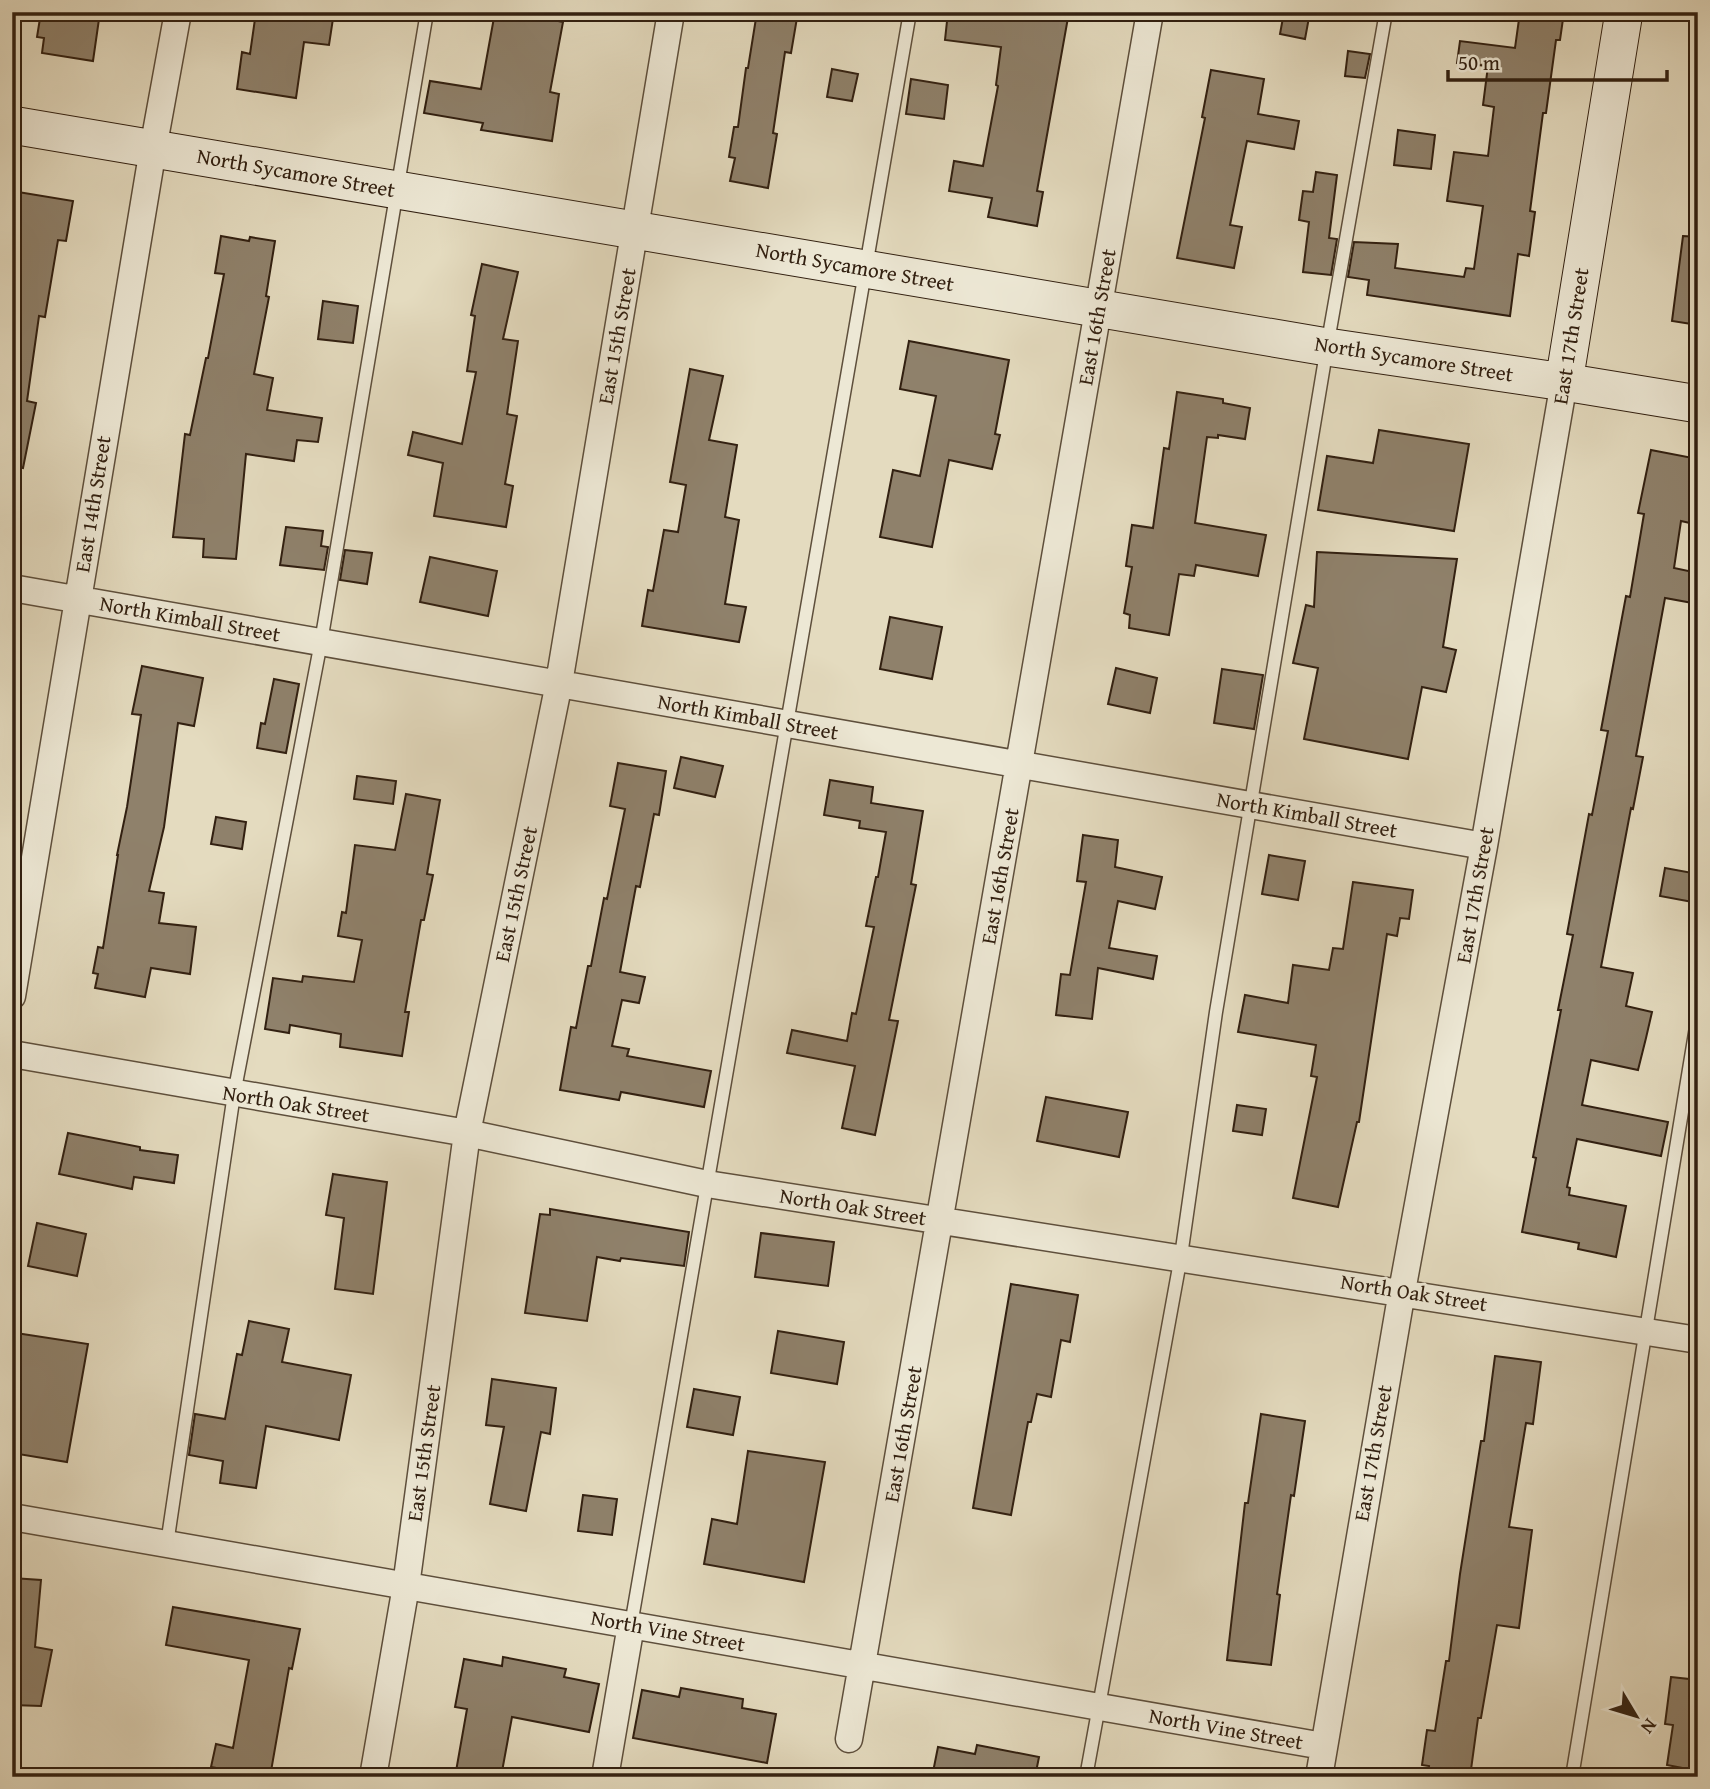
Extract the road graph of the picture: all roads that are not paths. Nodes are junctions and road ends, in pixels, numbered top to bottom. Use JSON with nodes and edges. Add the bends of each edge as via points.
{"nodes":[{"id":1,"x":178,"y":12,"type":"edge"},
{"id":2,"x":427,"y":12,"type":"edge"},
{"id":3,"x":671,"y":12,"type":"edge"},
{"id":4,"x":910,"y":12,"type":"edge"},
{"id":5,"x":1150,"y":12,"type":"edge"},
{"id":6,"x":1386,"y":12,"type":"edge"},
{"id":7,"x":1624,"y":12,"type":"edge"},
{"id":8,"x":12,"y":125,"type":"edge"},
{"id":9,"x":153,"y":149,"type":"junction"},
{"id":10,"x":398,"y":190,"type":"junction"},
{"id":11,"x":635,"y":230,"type":"junction"},
{"id":12,"x":866,"y":269,"type":"junction"},
{"id":13,"x":1098,"y":308,"type":"junction"},
{"id":14,"x":1327,"y":347,"type":"junction"},
{"id":15,"x":1564,"y":382,"type":"junction"},
{"id":16,"x":1698,"y":404,"type":"edge"},
{"id":17,"x":12,"y":588,"type":"edge"},
{"id":18,"x":78,"y":600,"type":"junction"},
{"id":19,"x":321,"y":642,"type":"junction"},
{"id":20,"x":559,"y":683,"type":"junction"},
{"id":21,"x":787,"y":724,"type":"junction"},
{"id":22,"x":1019,"y":764,"type":"junction"},
{"id":23,"x":1251,"y":805,"type":"junction"},
{"id":24,"x":1484,"y":846,"type":"junction"},
{"id":25,"x":12,"y":996,"type":"edge"},
{"id":26,"x":1698,"y":1015,"type":"edge"},
{"id":27,"x":12,"y":1054,"type":"edge"},
{"id":28,"x":234,"y":1094,"type":"junction"},
{"id":29,"x":467,"y":1133,"type":"junction"},
{"id":30,"x":707,"y":1184,"type":"junction"},
{"id":31,"x":941,"y":1221,"type":"junction"},
{"id":32,"x":1181,"y":1256,"type":"junction"},
{"id":33,"x":1402,"y":1291,"type":"junction"},
{"id":34,"x":1645,"y":1331,"type":"junction"},
{"id":35,"x":1698,"y":1340,"type":"edge"},
{"id":36,"x":12,"y":1517,"type":"edge"},
{"id":37,"x":167,"y":1544,"type":"junction"},
{"id":38,"x":406,"y":1586,"type":"junction"},
{"id":39,"x":631,"y":1625,"type":"junction"},
{"id":40,"x":862,"y":1665,"type":"junction"},
{"id":41,"x":1098,"y":1707,"type":"junction"},
{"id":42,"x":849,"y":1739,"type":"dead end"},
{"id":43,"x":1323,"y":1746,"type":"junction"},
{"id":44,"x":373,"y":1777,"type":"edge"},
{"id":45,"x":605,"y":1777,"type":"edge"},
{"id":46,"x":1086,"y":1777,"type":"edge"},
{"id":47,"x":1318,"y":1777,"type":"edge"},
{"id":48,"x":1572,"y":1777,"type":"edge"}],
"edges":[{"from":1,"to":9,"type":"street","name":"East 14th Street"},
{"from":2,"to":10,"type":"lane"},
{"from":3,"to":11,"type":"street","name":"East 15th Street"},
{"from":4,"to":12,"type":"lane"},
{"from":5,"to":13,"type":"street","name":"East 16th Street"},
{"from":6,"to":14,"type":"lane"},
{"from":7,"to":15,"type":"main road","name":"East 17th Street"},
{"from":8,"to":9,"type":"main road","name":"North Sycamore Street"},
{"from":9,"to":10,"type":"main road","name":"North Sycamore Street"},
{"from":9,"to":18,"type":"street","name":"East 14th Street"},
{"from":10,"to":11,"type":"main road","name":"North Sycamore Street"},
{"from":10,"to":19,"type":"lane"},
{"from":11,"to":12,"type":"main road","name":"North Sycamore Street"},
{"from":11,"to":20,"type":"street","name":"East 15th Street"},
{"from":12,"to":13,"type":"main road","name":"North Sycamore Street"},
{"from":12,"to":21,"type":"lane"},
{"from":13,"to":14,"type":"main road","name":"North Sycamore Street"},
{"from":13,"to":22,"type":"street","name":"East 16th Street"},
{"from":14,"to":15,"type":"main road","name":"North Sycamore Street"},
{"from":14,"to":23,"type":"lane"},
{"from":15,"to":16,"type":"main road","name":"North Sycamore Street"},
{"from":15,"to":24,"type":"street","name":"East 17th Street"},
{"from":17,"to":18,"type":"street","name":"North Kimball Street"},
{"from":18,"to":19,"type":"street","name":"North Kimball Street"},
{"from":18,"to":25,"type":"street","name":"East 14th Street"},
{"from":19,"to":20,"type":"street","name":"North Kimball Street"},
{"from":19,"to":28,"type":"lane"},
{"from":20,"to":21,"type":"street","name":"North Kimball Street"},
{"from":20,"to":29,"type":"street","name":"East 15th Street"},
{"from":21,"to":22,"type":"street","name":"North Kimball Street"},
{"from":21,"to":30,"type":"lane"},
{"from":22,"to":23,"type":"street","name":"North Kimball Street"},
{"from":22,"to":31,"type":"street","name":"East 16th Street"},
{"from":23,"to":24,"type":"street","name":"North Kimball Street"},
{"from":23,"to":32,"type":"lane"},
{"from":24,"to":33,"type":"street","name":"East 17th Street"},
{"from":26,"to":34,"type":"lane"},
{"from":27,"to":28,"type":"street","name":"North Oak Street"},
{"from":28,"to":29,"type":"street","name":"North Oak Street"},
{"from":28,"to":37,"type":"lane"},
{"from":29,"to":30,"type":"street","name":"North Oak Street"},
{"from":29,"to":38,"type":"street","name":"East 15th Street"},
{"from":30,"to":31,"type":"street","name":"North Oak Street"},
{"from":30,"to":39,"type":"lane"},
{"from":31,"to":32,"type":"street","name":"North Oak Street"},
{"from":31,"to":40,"type":"street","name":"East 16th Street"},
{"from":32,"to":33,"type":"street","name":"North Oak Street"},
{"from":32,"to":41,"type":"lane"},
{"from":33,"to":34,"type":"street","name":"North Oak Street"},
{"from":33,"to":43,"type":"street","name":"East 17th Street"},
{"from":34,"to":35,"type":"street","name":"North Oak Street"},
{"from":34,"to":48,"type":"lane"},
{"from":36,"to":37,"type":"street","name":"North Vine Street"},
{"from":37,"to":38,"type":"street","name":"North Vine Street"},
{"from":38,"to":39,"type":"street","name":"North Vine Street"},
{"from":38,"to":44,"type":"street","name":"East 15th Street"},
{"from":39,"to":40,"type":"street","name":"North Vine Street"},
{"from":39,"to":45,"type":"street"},
{"from":40,"to":41,"type":"street","name":"North Vine Street"},
{"from":40,"to":42,"type":"street","name":"East 16th Street"},
{"from":41,"to":43,"type":"street","name":"North Vine Street"},
{"from":41,"to":46,"type":"lane"},
{"from":43,"to":47,"type":"street","name":"East 17th Street"}]}
